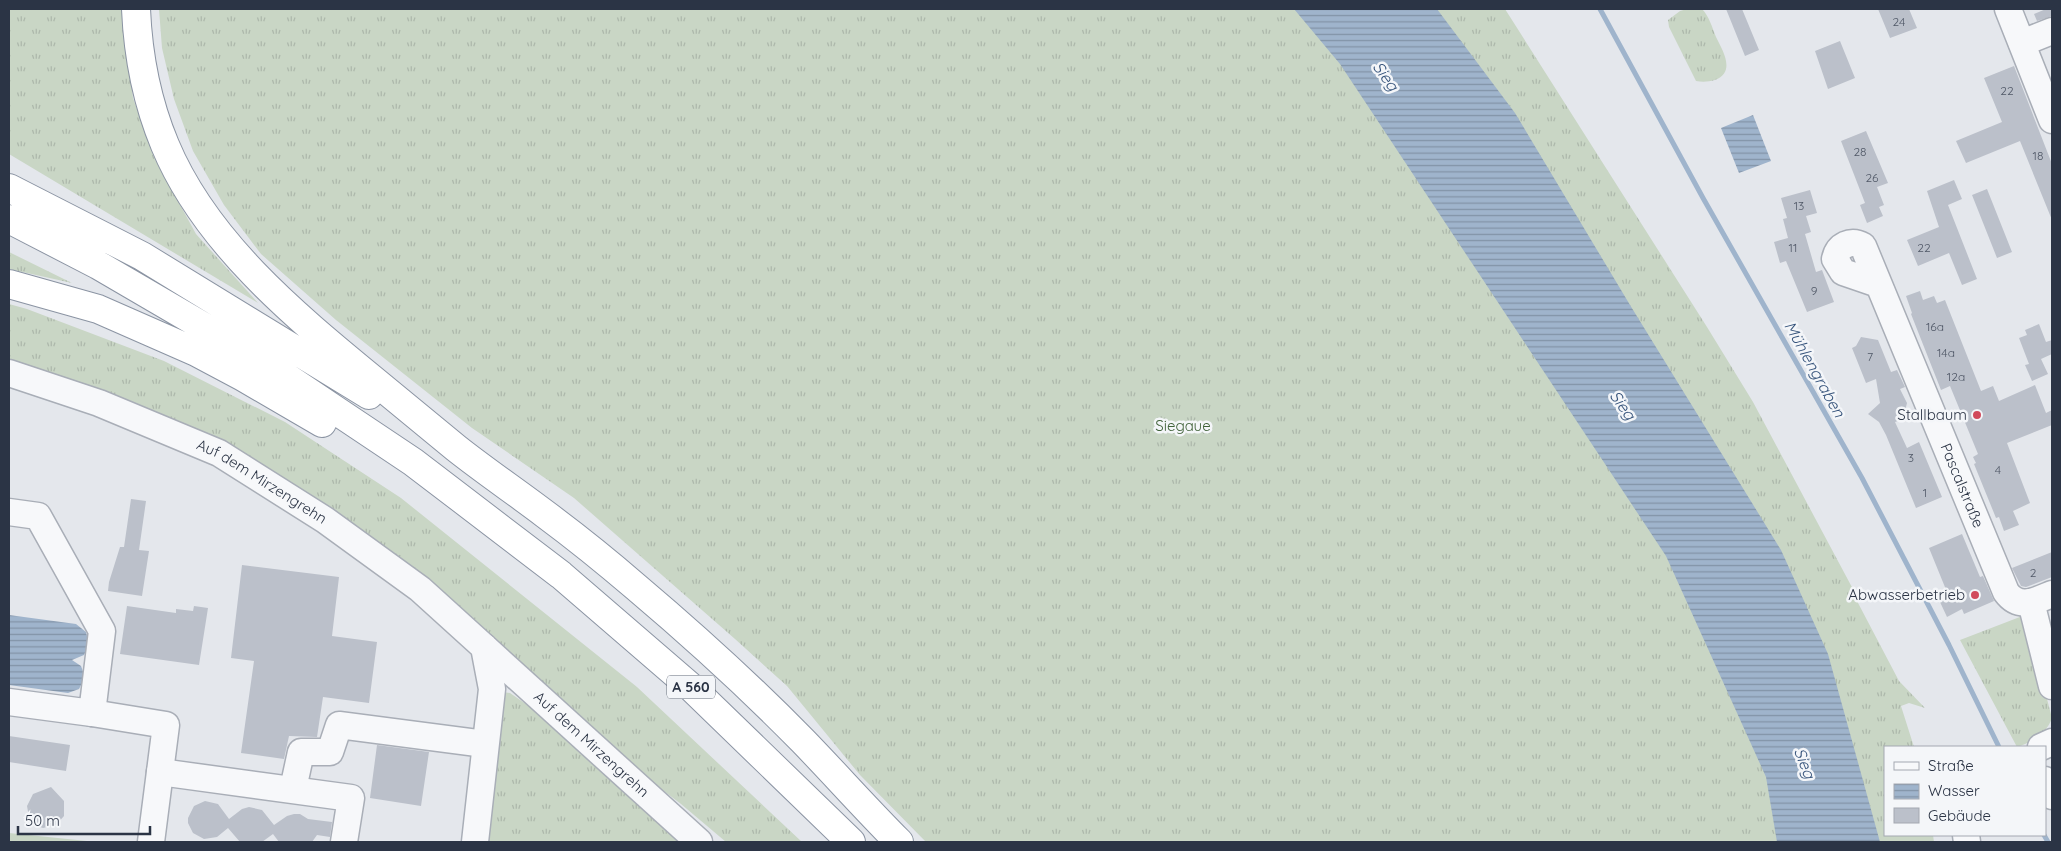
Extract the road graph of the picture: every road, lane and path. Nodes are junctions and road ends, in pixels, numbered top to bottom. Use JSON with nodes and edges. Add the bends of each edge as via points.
{"nodes":[{"id":1,"x":136,"y":9,"type":"edge"},
{"id":2,"x":2008,"y":9,"type":"edge"},
{"id":3,"x":2052,"y":31,"type":"edge"},
{"id":4,"x":2022,"y":43,"type":"junction"},
{"id":5,"x":2052,"y":120,"type":"edge"},
{"id":6,"x":9,"y":188,"type":"edge"},
{"id":7,"x":9,"y":219,"type":"edge"},
{"id":8,"x":9,"y":284,"type":"edge"},
{"id":9,"x":1878,"y":284,"type":"dead end"},
{"id":10,"x":9,"y":373,"type":"edge"},
{"id":11,"x":458,"y":450,"type":"junction"},
{"id":12,"x":9,"y":512,"type":"edge"},
{"id":13,"x":561,"y":575,"type":"junction"},
{"id":14,"x":2033,"y":599,"type":"edge"},
{"id":15,"x":484,"y":647,"type":"junction"},
{"id":16,"x":2052,"y":686,"type":"edge"},
{"id":17,"x":9,"y":702,"type":"edge"},
{"id":18,"x":92,"y":713,"type":"junction"},
{"id":19,"x":486,"y":744,"type":"junction"},
{"id":20,"x":160,"y":772,"type":"junction"},
{"id":21,"x":2046,"y":782,"type":"edge"},
{"id":22,"x":293,"y":789,"type":"junction"},
{"id":23,"x":2052,"y":796,"type":"edge"},
{"id":24,"x":151,"y":842,"type":"edge"},
{"id":25,"x":344,"y":842,"type":"edge"},
{"id":26,"x":476,"y":842,"type":"edge"},
{"id":27,"x":699,"y":842,"type":"edge"},
{"id":28,"x":851,"y":842,"type":"edge"},
{"id":29,"x":899,"y":842,"type":"edge"}],
"edges":[{"from":1,"to":11,"type":"highway","via":[[143,69],[165,145],[208,221],[287,305]]},
{"from":2,"to":4,"type":"street"},
{"from":3,"to":4,"type":"street"},
{"from":4,"to":5,"type":"street"},
{"from":6,"to":11,"type":"highway","via":[[142,256]]},
{"from":7,"to":13,"type":"highway","via":[[98,265],[258,359],[413,462]]},
{"from":8,"to":13,"type":"highway","via":[[98,309],[204,356],[298,408]]},
{"from":9,"to":14,"type":"street","name":"Pascalstraße","via":[[2006,592]]},
{"from":10,"to":15,"type":"street","name":"Auf dem Mirzengrehn","via":[[99,403],[219,453],[325,520],[420,588]]},
{"from":11,"to":29,"type":"highway","via":[[549,516],[707,650],[802,740]]},
{"from":12,"to":18,"type":"street","via":[[38,516],[102,631]]},
{"from":13,"to":28,"type":"highway","number":"A 560","via":[[692,688]]},
{"from":14,"to":16,"type":"street","name":"Pascalstraße"},
{"from":15,"to":19,"type":"street","via":[[492,688]]},
{"from":15,"to":27,"type":"street","name":"Auf dem Mirzengrehn"},
{"from":17,"to":18,"type":"street"},
{"from":18,"to":20,"type":"street","via":[[166,725]]},
{"from":19,"to":22,"type":"street","via":[[339,724],[330,752],[301,752]]},
{"from":19,"to":26,"type":"street"},
{"from":20,"to":22,"type":"street"},
{"from":20,"to":24,"type":"street"},
{"from":21,"to":23,"type":"street"},
{"from":22,"to":25,"type":"street","via":[[350,798]]}]}
